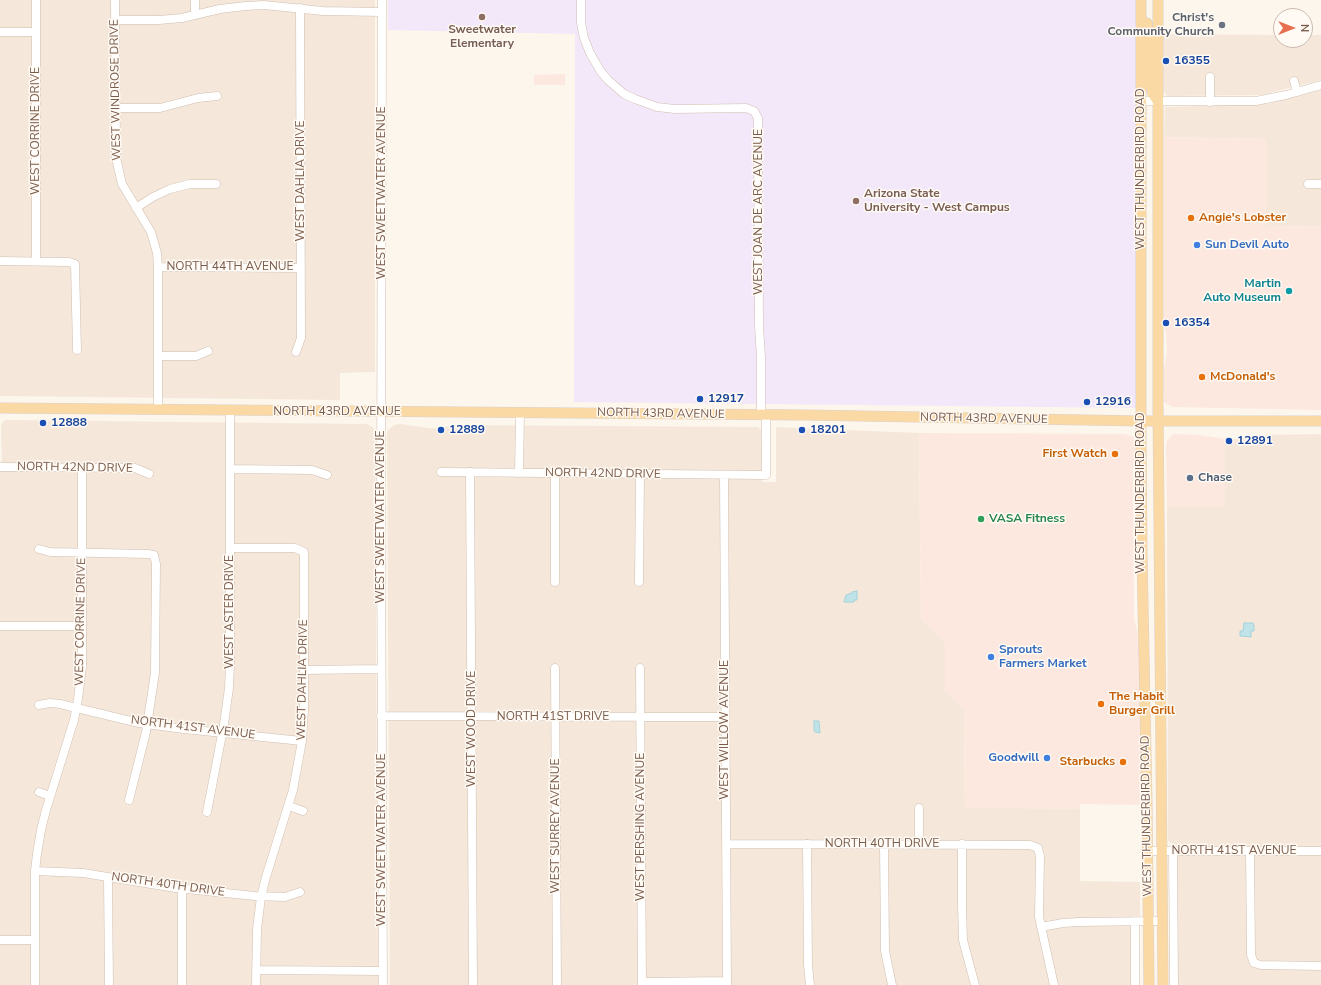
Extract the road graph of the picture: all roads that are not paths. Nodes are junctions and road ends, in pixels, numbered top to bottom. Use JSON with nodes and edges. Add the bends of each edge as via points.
{"nodes":[{"id":1,"x":36,"y":0,"type":"edge"},
{"id":2,"x":115,"y":0,"type":"edge"},
{"id":3,"x":195,"y":0,"type":"edge"},
{"id":4,"x":382,"y":0,"type":"edge"},
{"id":5,"x":581,"y":0,"type":"edge"},
{"id":6,"x":1141,"y":0,"type":"edge"},
{"id":7,"x":1158,"y":0,"type":"edge"},
{"id":8,"x":300,"y":8,"type":"junction"},
{"id":9,"x":382,"y":12,"type":"junction"},
{"id":10,"x":195,"y":15,"type":"junction"},
{"id":11,"x":115,"y":20,"type":"junction"},
{"id":12,"x":0,"y":32,"type":"edge"},
{"id":13,"x":36,"y":32,"type":"junction"},
{"id":14,"x":1210,"y":77,"type":"dead end"},
{"id":15,"x":1294,"y":81,"type":"dead end"},
{"id":16,"x":1321,"y":85,"type":"edge"},
{"id":17,"x":1297,"y":92,"type":"junction"},
{"id":18,"x":217,"y":96,"type":"dead end"},
{"id":19,"x":1141,"y":101,"type":"junction"},
{"id":20,"x":1158,"y":101,"type":"junction"},
{"id":21,"x":1210,"y":102,"type":"junction"},
{"id":22,"x":115,"y":108,"type":"junction"},
{"id":23,"x":216,"y":184,"type":"dead end"},
{"id":24,"x":1308,"y":184,"type":"dead end"},
{"id":25,"x":1321,"y":184,"type":"edge"},
{"id":26,"x":1141,"y":205,"type":"junction"},
{"id":27,"x":1158,"y":205,"type":"junction"},
{"id":28,"x":136,"y":208,"type":"junction"},
{"id":29,"x":0,"y":261,"type":"edge"},
{"id":30,"x":36,"y":261,"type":"junction"},
{"id":31,"x":158,"y":267,"type":"junction"},
{"id":32,"x":301,"y":268,"type":"junction"},
{"id":33,"x":77,"y":350,"type":"dead end"},
{"id":34,"x":208,"y":351,"type":"dead end"},
{"id":35,"x":296,"y":352,"type":"dead end"},
{"id":36,"x":158,"y":356,"type":"junction"},
{"id":37,"x":0,"y":408,"type":"edge"},
{"id":38,"x":158,"y":410,"type":"junction"},
{"id":39,"x":230,"y":411,"type":"junction"},
{"id":40,"x":381,"y":412,"type":"junction"},
{"id":41,"x":520,"y":413,"type":"junction"},
{"id":42,"x":763,"y":415,"type":"junction"},
{"id":43,"x":1141,"y":421,"type":"junction"},
{"id":44,"x":1158,"y":421,"type":"junction"},
{"id":45,"x":1321,"y":421,"type":"edge"},
{"id":46,"x":0,"y":467,"type":"edge"},
{"id":47,"x":82,"y":468,"type":"junction"},
{"id":48,"x":230,"y":469,"type":"junction"},
{"id":49,"x":441,"y":472,"type":"dead end"},
{"id":50,"x":470,"y":472,"type":"junction"},
{"id":51,"x":519,"y":473,"type":"junction"},
{"id":52,"x":555,"y":473,"type":"junction"},
{"id":53,"x":149,"y":474,"type":"dead end"},
{"id":54,"x":640,"y":474,"type":"junction"},
{"id":55,"x":327,"y":475,"type":"dead end"},
{"id":56,"x":724,"y":475,"type":"junction"},
{"id":57,"x":766,"y":475,"type":"joint"},
{"id":58,"x":230,"y":548,"type":"junction"},
{"id":59,"x":39,"y":549,"type":"dead end"},
{"id":60,"x":82,"y":553,"type":"junction"},
{"id":61,"x":555,"y":582,"type":"dead end"},
{"id":62,"x":639,"y":582,"type":"dead end"},
{"id":63,"x":0,"y":626,"type":"edge"},
{"id":64,"x":82,"y":626,"type":"junction"},
{"id":65,"x":555,"y":668,"type":"dead end"},
{"id":66,"x":640,"y":668,"type":"dead end"},
{"id":67,"x":381,"y":669,"type":"junction"},
{"id":68,"x":304,"y":670,"type":"junction"},
{"id":69,"x":39,"y":705,"type":"dead end"},
{"id":70,"x":76,"y":708,"type":"junction"},
{"id":71,"x":381,"y":716,"type":"junction"},
{"id":72,"x":472,"y":716,"type":"junction"},
{"id":73,"x":555,"y":716,"type":"junction"},
{"id":74,"x":725,"y":716,"type":"junction"},
{"id":75,"x":640,"y":717,"type":"junction"},
{"id":76,"x":148,"y":724,"type":"junction"},
{"id":77,"x":222,"y":733,"type":"junction"},
{"id":78,"x":302,"y":741,"type":"junction"},
{"id":79,"x":39,"y":792,"type":"dead end"},
{"id":80,"x":50,"y":796,"type":"junction"},
{"id":81,"x":129,"y":800,"type":"dead end"},
{"id":82,"x":289,"y":806,"type":"junction"},
{"id":83,"x":919,"y":808,"type":"dead end"},
{"id":84,"x":304,"y":811,"type":"dead end"},
{"id":85,"x":207,"y":812,"type":"dead end"},
{"id":86,"x":726,"y":844,"type":"junction"},
{"id":87,"x":807,"y":844,"type":"junction"},
{"id":88,"x":884,"y":844,"type":"junction"},
{"id":89,"x":920,"y":844,"type":"junction"},
{"id":90,"x":962,"y":844,"type":"junction"},
{"id":91,"x":1148,"y":850,"type":"junction"},
{"id":92,"x":1162,"y":850,"type":"junction"},
{"id":93,"x":1173,"y":850,"type":"junction"},
{"id":94,"x":1250,"y":850,"type":"junction"},
{"id":95,"x":1321,"y":851,"type":"edge"},
{"id":96,"x":35,"y":871,"type":"junction"},
{"id":97,"x":108,"y":878,"type":"junction"},
{"id":98,"x":182,"y":889,"type":"junction"},
{"id":99,"x":300,"y":892,"type":"dead end"},
{"id":100,"x":261,"y":897,"type":"junction"},
{"id":101,"x":1135,"y":922,"type":"junction"},
{"id":102,"x":1148,"y":922,"type":"junction"},
{"id":103,"x":1163,"y":922,"type":"junction"},
{"id":104,"x":1041,"y":927,"type":"junction"},
{"id":105,"x":0,"y":940,"type":"edge"},
{"id":106,"x":35,"y":940,"type":"junction"},
{"id":107,"x":1321,"y":966,"type":"edge"},
{"id":108,"x":256,"y":970,"type":"junction"},
{"id":109,"x":383,"y":971,"type":"junction"},
{"id":110,"x":642,"y":983,"type":"edge"},
{"id":111,"x":727,"y":983,"type":"edge"},
{"id":112,"x":35,"y":985,"type":"edge"},
{"id":113,"x":109,"y":985,"type":"edge"},
{"id":114,"x":182,"y":985,"type":"edge"},
{"id":115,"x":256,"y":985,"type":"edge"},
{"id":116,"x":383,"y":985,"type":"edge"},
{"id":117,"x":473,"y":985,"type":"edge"},
{"id":118,"x":557,"y":985,"type":"edge"},
{"id":119,"x":810,"y":985,"type":"edge"},
{"id":120,"x":892,"y":985,"type":"edge"},
{"id":121,"x":975,"y":985,"type":"edge"},
{"id":122,"x":1054,"y":985,"type":"edge"},
{"id":123,"x":1135,"y":985,"type":"edge"},
{"id":124,"x":1149,"y":985,"type":"edge"},
{"id":125,"x":1163,"y":985,"type":"edge"},
{"id":126,"x":1174,"y":985,"type":"edge"}],
"edges":[{"from":1,"to":13,"type":"street","name":"WEST CORRINE DRIVE"},
{"from":2,"to":11,"type":"street","name":"WEST WINDROSE DRIVE"},
{"from":3,"to":10,"type":"street"},
{"from":4,"to":9,"type":"street","name":"WEST SWEETWATER AVENUE"},
{"from":5,"to":42,"type":"street","name":"WEST JOAN DE ARC AVENUE","via":[[581,23],[586,44],[595,63],[608,80],[624,94],[657,107],[746,108],[756,114],[759,126],[759,326]]},
{"from":6,"to":19,"type":"main road","name":"WEST THUNDERBIRD ROAD"},
{"from":6,"to":20,"type":"main road","via":[[1146,19],[1150,86]]},
{"from":7,"to":20,"type":"main road","name":"WEST THUNDERBIRD ROAD"},
{"from":8,"to":9,"type":"street"},
{"from":8,"to":10,"type":"street","via":[[246,6]]},
{"from":8,"to":32,"type":"street","name":"WEST DAHLIA DRIVE"},
{"from":9,"to":40,"type":"street","name":"WEST SWEETWATER AVENUE"},
{"from":10,"to":11,"type":"street","via":[[159,20]]},
{"from":11,"to":22,"type":"street","name":"WEST WINDROSE DRIVE"},
{"from":12,"to":13,"type":"street"},
{"from":13,"to":30,"type":"street","name":"WEST CORRINE DRIVE"},
{"from":14,"to":21,"type":"street"},
{"from":15,"to":17,"type":"street"},
{"from":16,"to":17,"type":"street"},
{"from":17,"to":21,"type":"street","via":[[1256,101]]},
{"from":18,"to":22,"type":"street","via":[[160,108]]},
{"from":19,"to":20,"type":"street"},
{"from":19,"to":26,"type":"main road","name":"WEST THUNDERBIRD ROAD"},
{"from":20,"to":21,"type":"street"},
{"from":20,"to":27,"type":"main road","name":"WEST THUNDERBIRD ROAD"},
{"from":22,"to":28,"type":"street","name":"WEST WINDROSE DRIVE","via":[[116,158],[122,184]]},
{"from":23,"to":28,"type":"street","via":[[190,184],[170,189]]},
{"from":24,"to":25,"type":"street"},
{"from":26,"to":27,"type":"main road"},
{"from":26,"to":43,"type":"main road","name":"WEST THUNDERBIRD ROAD"},
{"from":27,"to":44,"type":"main road","name":"WEST THUNDERBIRD ROAD"},
{"from":28,"to":31,"type":"street","name":"WEST WINDROSE DRIVE","via":[[151,232]]},
{"from":29,"to":30,"type":"street"},
{"from":30,"to":33,"type":"street","via":[[75,264]]},
{"from":31,"to":32,"type":"street","name":"NORTH 44TH AVENUE"},
{"from":31,"to":36,"type":"street","name":"WEST WINDROSE DRIVE"},
{"from":32,"to":35,"type":"street","name":"WEST DAHLIA DRIVE","via":[[301,338]]},
{"from":34,"to":36,"type":"street","via":[[196,356]]},
{"from":36,"to":38,"type":"street","name":"WEST WINDROSE DRIVE"},
{"from":37,"to":38,"type":"main road","name":"NORTH 43RD AVENUE"},
{"from":38,"to":39,"type":"main road","name":"NORTH 43RD AVENUE"},
{"from":39,"to":40,"type":"main road","name":"NORTH 43RD AVENUE"},
{"from":39,"to":48,"type":"street","name":"WEST ASTER DRIVE"},
{"from":40,"to":41,"type":"main road","name":"NORTH 43RD AVENUE"},
{"from":40,"to":67,"type":"street","name":"WEST SWEETWATER AVENUE"},
{"from":41,"to":42,"type":"main road","name":"NORTH 43RD AVENUE"},
{"from":41,"to":51,"type":"street"},
{"from":42,"to":43,"type":"main road","name":"NORTH 43RD AVENUE"},
{"from":42,"to":57,"type":"street","name":"WEST JOAN DE ARC AVENUE"},
{"from":43,"to":44,"type":"main road","name":"NORTH 43RD AVENUE"},
{"from":43,"to":91,"type":"main road","name":"WEST THUNDERBIRD ROAD"},
{"from":44,"to":45,"type":"main road","name":"NORTH 43RD AVENUE"},
{"from":44,"to":92,"type":"main road","name":"WEST THUNDERBIRD ROAD"},
{"from":46,"to":47,"type":"street","name":"NORTH 42ND DRIVE"},
{"from":47,"to":53,"type":"street","name":"NORTH 42ND DRIVE","via":[[135,468]]},
{"from":47,"to":60,"type":"street","name":"WEST CORRINE DRIVE"},
{"from":48,"to":55,"type":"street","via":[[312,470]]},
{"from":48,"to":58,"type":"street","name":"WEST ASTER DRIVE"},
{"from":49,"to":50,"type":"street","name":"NORTH 42ND DRIVE"},
{"from":50,"to":51,"type":"street","name":"NORTH 42ND DRIVE"},
{"from":50,"to":72,"type":"street","name":"WEST WOOD DRIVE"},
{"from":51,"to":52,"type":"street","name":"NORTH 42ND DRIVE"},
{"from":52,"to":54,"type":"street","name":"NORTH 42ND DRIVE"},
{"from":52,"to":61,"type":"street"},
{"from":54,"to":56,"type":"street","name":"NORTH 42ND DRIVE"},
{"from":54,"to":62,"type":"street"},
{"from":56,"to":57,"type":"street","name":"NORTH 42ND DRIVE"},
{"from":56,"to":74,"type":"street","name":"WEST WILLOW AVENUE"},
{"from":58,"to":68,"type":"street","name":"WEST DAHLIA DRIVE","via":[[295,548],[304,552]]},
{"from":58,"to":77,"type":"street","name":"WEST ASTER DRIVE","via":[[230,665]]},
{"from":59,"to":60,"type":"street"},
{"from":60,"to":64,"type":"street","name":"WEST CORRINE DRIVE"},
{"from":60,"to":76,"type":"street","via":[[154,555],[155,674]]},
{"from":63,"to":64,"type":"street"},
{"from":64,"to":70,"type":"street","name":"WEST CORRINE DRIVE","via":[[82,656]]},
{"from":65,"to":73,"type":"street","name":"WEST SURREY AVENUE"},
{"from":66,"to":75,"type":"street","name":"WEST PERSHING AVENUE"},
{"from":67,"to":68,"type":"street"},
{"from":67,"to":71,"type":"street","name":"WEST SWEETWATER AVENUE"},
{"from":68,"to":78,"type":"street","name":"WEST DAHLIA DRIVE"},
{"from":69,"to":70,"type":"street","name":"NORTH 41ST AVENUE","via":[[50,703]]},
{"from":70,"to":76,"type":"street","name":"NORTH 41ST AVENUE"},
{"from":70,"to":80,"type":"street","name":"WEST CORRINE DRIVE"},
{"from":71,"to":72,"type":"street","name":"NORTH 41ST DRIVE"},
{"from":71,"to":109,"type":"street","name":"WEST SWEETWATER AVENUE"},
{"from":72,"to":73,"type":"street","name":"NORTH 41ST DRIVE"},
{"from":72,"to":117,"type":"street","name":"WEST WOOD DRIVE"},
{"from":73,"to":75,"type":"street","name":"NORTH 41ST DRIVE"},
{"from":73,"to":118,"type":"street","name":"WEST SURREY AVENUE"},
{"from":74,"to":75,"type":"street","name":"NORTH 41ST DRIVE"},
{"from":74,"to":86,"type":"street","name":"WEST WILLOW AVENUE"},
{"from":75,"to":110,"type":"street","name":"WEST PERSHING AVENUE"},
{"from":76,"to":77,"type":"street","name":"NORTH 41ST AVENUE"},
{"from":76,"to":81,"type":"street"},
{"from":77,"to":78,"type":"street","name":"NORTH 41ST AVENUE"},
{"from":77,"to":85,"type":"street","name":"WEST ASTER DRIVE"},
{"from":78,"to":82,"type":"street","name":"WEST DAHLIA DRIVE"},
{"from":79,"to":80,"type":"street"},
{"from":80,"to":96,"type":"street","name":"WEST CORRINE DRIVE","via":[[41,830]]},
{"from":82,"to":84,"type":"street"},
{"from":82,"to":100,"type":"street","name":"WEST DAHLIA DRIVE"},
{"from":83,"to":89,"type":"street"},
{"from":86,"to":87,"type":"street","name":"NORTH 40TH DRIVE"},
{"from":86,"to":111,"type":"street","name":"WEST WILLOW AVENUE"},
{"from":87,"to":88,"type":"street","name":"NORTH 40TH DRIVE"},
{"from":87,"to":119,"type":"street"},
{"from":88,"to":89,"type":"street","name":"NORTH 40TH DRIVE"},
{"from":88,"to":120,"type":"street","via":[[885,951]]},
{"from":89,"to":90,"type":"street","name":"NORTH 40TH DRIVE"},
{"from":90,"to":104,"type":"street","name":"NORTH 40TH DRIVE","via":[[1030,845],[1038,848]]},
{"from":90,"to":121,"type":"street","via":[[963,940]]},
{"from":91,"to":92,"type":"street","name":"NORTH 41ST AVENUE"},
{"from":91,"to":102,"type":"main road","name":"WEST THUNDERBIRD ROAD"},
{"from":92,"to":93,"type":"street","name":"NORTH 41ST AVENUE"},
{"from":92,"to":103,"type":"main road","name":"WEST THUNDERBIRD ROAD"},
{"from":93,"to":94,"type":"street","name":"NORTH 41ST AVENUE"},
{"from":93,"to":126,"type":"street","name":"WEST THUNDERBIRD ROAD"},
{"from":94,"to":95,"type":"street","name":"NORTH 41ST AVENUE"},
{"from":94,"to":107,"type":"street","via":[[1251,955],[1254,963]]},
{"from":96,"to":97,"type":"street","name":"NORTH 40TH DRIVE","via":[[83,873]]},
{"from":96,"to":106,"type":"street","name":"WEST CORRINE DRIVE"},
{"from":97,"to":98,"type":"street","name":"NORTH 40TH DRIVE"},
{"from":97,"to":113,"type":"street"},
{"from":98,"to":100,"type":"street","name":"NORTH 40TH DRIVE"},
{"from":98,"to":114,"type":"street"},
{"from":99,"to":100,"type":"street","name":"NORTH 40TH DRIVE","via":[[285,897]]},
{"from":100,"to":108,"type":"street","name":"WEST DAHLIA DRIVE"},
{"from":101,"to":102,"type":"street"},
{"from":101,"to":104,"type":"street","via":[[1063,923]]},
{"from":101,"to":123,"type":"street"},
{"from":102,"to":103,"type":"street"},
{"from":102,"to":124,"type":"main road","name":"WEST THUNDERBIRD ROAD"},
{"from":103,"to":125,"type":"main road","name":"WEST THUNDERBIRD ROAD"},
{"from":104,"to":122,"type":"street"},
{"from":105,"to":106,"type":"street"},
{"from":106,"to":112,"type":"street","name":"WEST CORRINE DRIVE"},
{"from":108,"to":109,"type":"street"},
{"from":108,"to":115,"type":"street","name":"WEST DAHLIA DRIVE"},
{"from":109,"to":116,"type":"street","name":"WEST SWEETWATER AVENUE"},
{"from":110,"to":111,"type":"street"}]}
